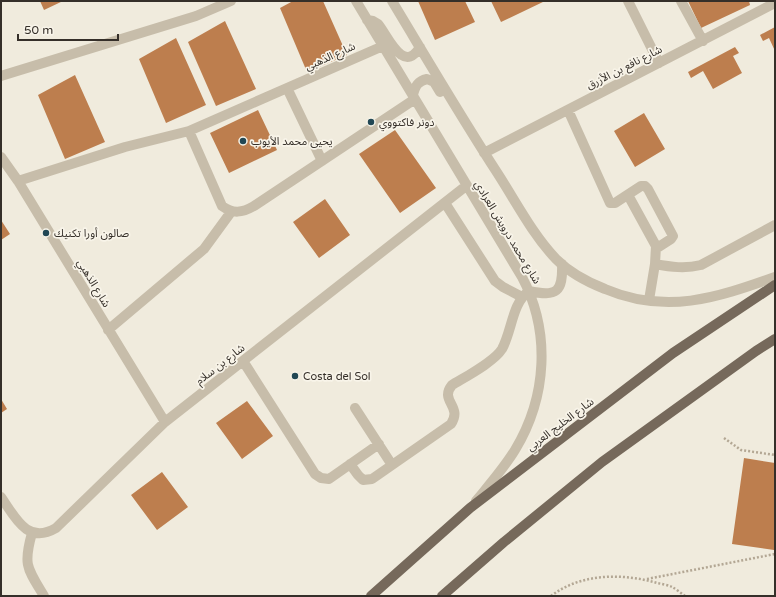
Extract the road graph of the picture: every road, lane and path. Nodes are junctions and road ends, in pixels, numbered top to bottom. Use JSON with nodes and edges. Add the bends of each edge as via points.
{"nodes":[{"id":1,"x":231,"y":1,"type":"edge"},
{"id":2,"x":356,"y":1,"type":"edge"},
{"id":3,"x":392,"y":1,"type":"edge"},
{"id":4,"x":628,"y":1,"type":"edge"},
{"id":5,"x":682,"y":1,"type":"edge"},
{"id":6,"x":775,"y":3,"type":"edge"},
{"id":7,"x":367,"y":20,"type":"junction"},
{"id":8,"x":703,"y":41,"type":"junction"},
{"id":9,"x":383,"y":46,"type":"junction"},
{"id":10,"x":420,"y":46,"type":"junction"},
{"id":11,"x":659,"y":63,"type":"junction"},
{"id":12,"x":1,"y":76,"type":"edge"},
{"id":13,"x":287,"y":88,"type":"junction"},
{"id":14,"x":414,"y":97,"type":"junction"},
{"id":15,"x":568,"y":110,"type":"junction"},
{"id":16,"x":189,"y":131,"type":"junction"},
{"id":17,"x":471,"y":131,"type":"junction"},
{"id":18,"x":484,"y":153,"type":"junction"},
{"id":19,"x":1,"y":157,"type":"edge"},
{"id":20,"x":322,"y":162,"type":"junction"},
{"id":21,"x":18,"y":181,"type":"junction"},
{"id":22,"x":466,"y":186,"type":"junction"},
{"id":23,"x":628,"y":195,"type":"junction"},
{"id":24,"x":445,"y":203,"type":"junction"},
{"id":25,"x":231,"y":212,"type":"junction"},
{"id":26,"x":775,"y":225,"type":"edge"},
{"id":27,"x":657,"y":248,"type":"junction"},
{"id":28,"x":562,"y":264,"type":"junction"},
{"id":29,"x":655,"y":264,"type":"junction"},
{"id":30,"x":775,"y":277,"type":"edge"},
{"id":31,"x":775,"y":285,"type":"edge"},
{"id":32,"x":526,"y":294,"type":"junction"},
{"id":33,"x":649,"y":300,"type":"junction"},
{"id":34,"x":108,"y":330,"type":"junction"},
{"id":35,"x":775,"y":339,"type":"edge"},
{"id":36,"x":243,"y":361,"type":"junction"},
{"id":37,"x":355,"y":408,"type":"dead end"},
{"id":38,"x":165,"y":422,"type":"junction"},
{"id":39,"x":724,"y":438,"type":"dead end"},
{"id":40,"x":379,"y":444,"type":"junction"},
{"id":41,"x":775,"y":455,"type":"edge"},
{"id":42,"x":350,"y":464,"type":"junction"},
{"id":43,"x":392,"y":465,"type":"junction"},
{"id":44,"x":1,"y":497,"type":"edge"},
{"id":45,"x":470,"y":508,"type":"junction"},
{"id":46,"x":32,"y":532,"type":"junction"},
{"id":47,"x":775,"y":554,"type":"edge"},
{"id":48,"x":646,"y":580,"type":"junction"},
{"id":49,"x":44,"y":596,"type":"edge"},
{"id":50,"x":371,"y":596,"type":"edge"},
{"id":51,"x":442,"y":596,"type":"edge"},
{"id":52,"x":551,"y":596,"type":"edge"},
{"id":53,"x":685,"y":596,"type":"edge"}],
"edges":[{"from":1,"to":12,"type":"street","via":[[196,16]]},
{"from":2,"to":7,"type":"street","name":"شارع محمد درويش العرادي"},
{"from":3,"to":10,"type":"street","name":"شارع محمد درويش العرادي"},
{"from":4,"to":11,"type":"street"},
{"from":5,"to":8,"type":"street"},
{"from":6,"to":8,"type":"street","name":"شارع نافع بن الأزرق"},
{"from":7,"to":9,"type":"street","name":"شارع محمد درويش العرادي"},
{"from":7,"to":10,"type":"street","via":[[378,24],[397,53],[403,56],[411,56]]},
{"from":8,"to":11,"type":"street","name":"شارع نافع بن الأزرق"},
{"from":9,"to":13,"type":"street","name":"شارع الذهبي"},
{"from":9,"to":14,"type":"street","name":"شارع محمد درويش العرادي"},
{"from":10,"to":17,"type":"street","name":"شارع محمد درويش العرادي"},
{"from":11,"to":15,"type":"street","name":"شارع نافع بن الأزرق"},
{"from":13,"to":16,"type":"street","name":"شارع الذهبي"},
{"from":13,"to":20,"type":"street"},
{"from":14,"to":17,"type":"street","via":[[417,84],[421,80],[434,82],[456,116]]},
{"from":14,"to":20,"type":"street"},
{"from":14,"to":22,"type":"street","name":"شارع محمد درويش العرادي"},
{"from":15,"to":18,"type":"street","name":"شارع نافع بن الأزرق"},
{"from":15,"to":23,"type":"street","via":[[610,203],[615,203]]},
{"from":16,"to":21,"type":"street","name":"شارع الذهبي","via":[[125,147]]},
{"from":16,"to":25,"type":"street","via":[[222,206]]},
{"from":17,"to":18,"type":"street","name":"شارع محمد درويش العرادي"},
{"from":18,"to":28,"type":"street","name":"شارع محمد درويش العرادي","via":[[545,246]]},
{"from":19,"to":21,"type":"street","name":"شارع الذهبي"},
{"from":20,"to":25,"type":"street","via":[[248,210]]},
{"from":21,"to":34,"type":"street","name":"شارع الذهبي"},
{"from":22,"to":24,"type":"street","name":"شارع بن سلام"},
{"from":22,"to":32,"type":"street","name":"شارع محمد درويش العرادي"},
{"from":23,"to":27,"type":"street"},
{"from":23,"to":27,"type":"street","via":[[643,185],[648,189],[673,236]]},
{"from":24,"to":32,"type":"street","via":[[495,281],[502,287]]},
{"from":24,"to":36,"type":"street","name":"شارع بن سلام"},
{"from":25,"to":34,"type":"street","via":[[204,249]]},
{"from":26,"to":29,"type":"street","via":[[701,265],[679,268]]},
{"from":27,"to":29,"type":"street"},
{"from":28,"to":32,"type":"street","via":[[562,282],[556,291]]},
{"from":28,"to":33,"type":"street","name":"شارع محمد درويش العرادي","via":[[580,278],[616,294]]},
{"from":29,"to":33,"type":"street"},
{"from":30,"to":33,"type":"street","name":"شارع محمد درويش العرادي","via":[[696,300],[673,303]]},
{"from":31,"to":45,"type":"main road","name":"شارع الخليج العربي","via":[[673,353]]},
{"from":32,"to":43,"type":"street","via":[[498,353],[448,390],[447,395],[455,413],[451,424]]},
{"from":32,"to":45,"type":"street","name":"شارع محمد درويش العرادي","via":[[539,321],[542,353],[542,370],[536,401],[515,450]]},
{"from":34,"to":38,"type":"street","name":"شارع الذهبي"},
{"from":35,"to":51,"type":"main road","via":[[602,462]]},
{"from":36,"to":38,"type":"street","name":"شارع بن سلام"},
{"from":36,"to":42,"type":"street","via":[[315,474],[329,479]]},
{"from":37,"to":40,"type":"street"},
{"from":38,"to":46,"type":"street","name":"شارع بن سلام","via":[[56,528],[47,532]]},
{"from":39,"to":41,"type":"path","via":[[741,450]]},
{"from":40,"to":42,"type":"street"},
{"from":40,"to":43,"type":"street"},
{"from":42,"to":43,"type":"street","via":[[363,480],[372,479]]},
{"from":44,"to":46,"type":"street","via":[[25,530]]},
{"from":45,"to":50,"type":"main road","name":"شارع الخليج العربي"},
{"from":46,"to":49,"type":"street","via":[[26,558],[28,568]]},
{"from":47,"to":48,"type":"path"},
{"from":48,"to":52,"type":"path","via":[[622,576],[599,577],[580,581]]},
{"from":48,"to":53,"type":"path","via":[[672,587]]}]}
